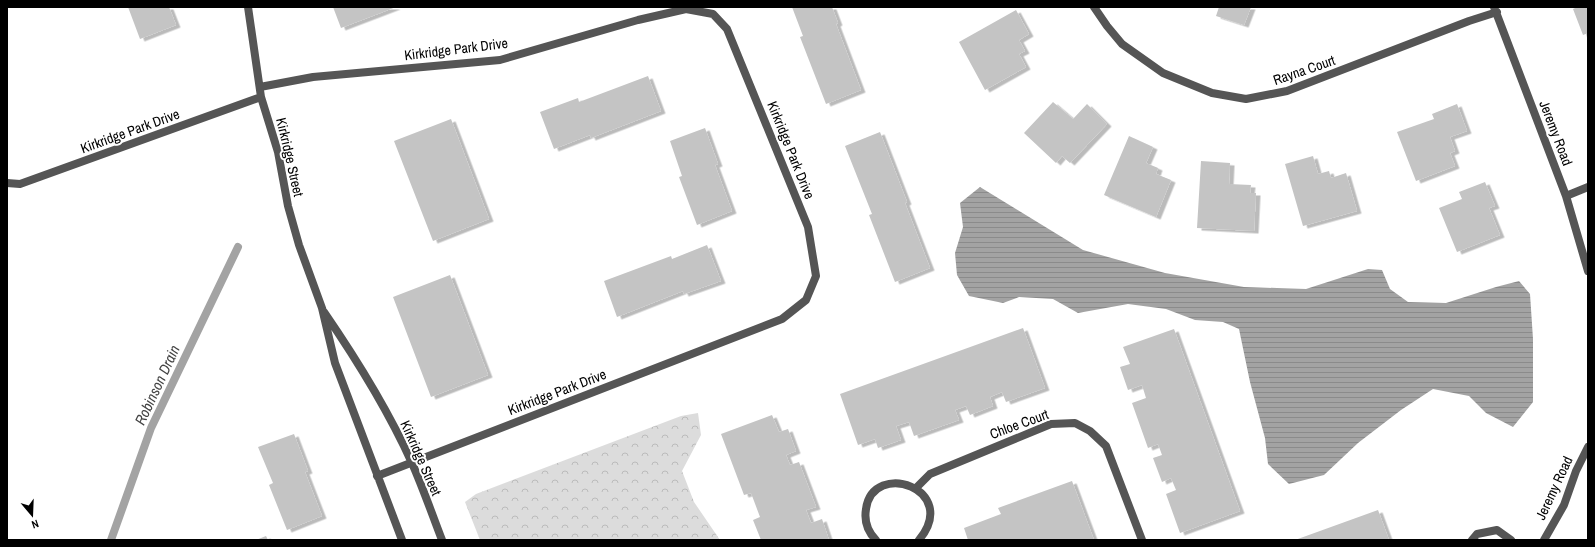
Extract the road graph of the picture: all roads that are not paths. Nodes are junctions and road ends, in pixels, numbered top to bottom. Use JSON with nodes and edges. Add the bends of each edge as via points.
{"nodes":[{"id":1,"x":248,"y":7,"type":"edge"},
{"id":2,"x":1094,"y":7,"type":"edge"},
{"id":3,"x":1496,"y":10,"type":"edge"},
{"id":4,"x":260,"y":87,"type":"junction"},
{"id":5,"x":262,"y":97,"type":"junction"},
{"id":6,"x":7,"y":183,"type":"edge"},
{"id":7,"x":1588,"y":187,"type":"edge"},
{"id":8,"x":1566,"y":196,"type":"junction"},
{"id":9,"x":1588,"y":271,"type":"edge"},
{"id":10,"x":322,"y":308,"type":"junction"},
{"id":11,"x":1588,"y":447,"type":"edge"},
{"id":12,"x":412,"y":463,"type":"junction"},
{"id":13,"x":377,"y":476,"type":"junction"},
{"id":14,"x":916,"y":488,"type":"junction"},
{"id":15,"x":402,"y":540,"type":"edge"},
{"id":16,"x":442,"y":540,"type":"edge"},
{"id":17,"x":876,"y":540,"type":"edge"},
{"id":18,"x":919,"y":540,"type":"edge"},
{"id":19,"x":1142,"y":540,"type":"edge"},
{"id":20,"x":1472,"y":540,"type":"edge"},
{"id":21,"x":1511,"y":540,"type":"edge"},
{"id":22,"x":1544,"y":540,"type":"edge"}],
"edges":[{"from":1,"to":4,"type":"street","name":"Kirkridge Street"},
{"from":2,"to":3,"type":"street","name":"Rayna Court","via":[[1122,44],[1163,73],[1212,93],[1246,99],[1287,92]]},
{"from":3,"to":8,"type":"street","name":"Jeremy Road"},
{"from":4,"to":5,"type":"street","name":"Kirkridge Street"},
{"from":4,"to":12,"type":"street","name":"Kirkridge Park Drive","via":[[313,76],[500,60],[638,20],[686,9],[713,14],[727,29],[808,227],[816,276],[806,300],[782,319]]},
{"from":5,"to":6,"type":"street","name":"Kirkridge Park Drive","via":[[20,184]]},
{"from":5,"to":10,"type":"street","name":"Kirkridge Street","via":[[278,152],[288,206],[299,245]]},
{"from":7,"to":8,"type":"street"},
{"from":8,"to":9,"type":"street","name":"Jeremy Road"},
{"from":10,"to":12,"type":"street","name":"Kirkridge Street","via":[[354,356]]},
{"from":10,"to":13,"type":"street","name":"Kirkridge Street","via":[[334,363]]},
{"from":11,"to":22,"type":"street","name":"Jeremy Road","via":[[1564,505]]},
{"from":12,"to":13,"type":"street","name":"Kirkridge Park Drive"},
{"from":12,"to":16,"type":"street","name":"Kirkridge Street"},
{"from":13,"to":15,"type":"street","name":"Kirkridge Street"},
{"from":14,"to":17,"type":"street","via":[[905,483],[892,483],[881,487],[872,495],[866,506],[865,518],[868,529]]},
{"from":14,"to":18,"type":"street","via":[[930,507],[927,531]]},
{"from":14,"to":19,"type":"street","name":"Chloe Court","via":[[930,474],[1051,424],[1075,423],[1090,431],[1106,446]]},
{"from":20,"to":21,"type":"street","via":[[1477,534],[1497,530]]}]}
